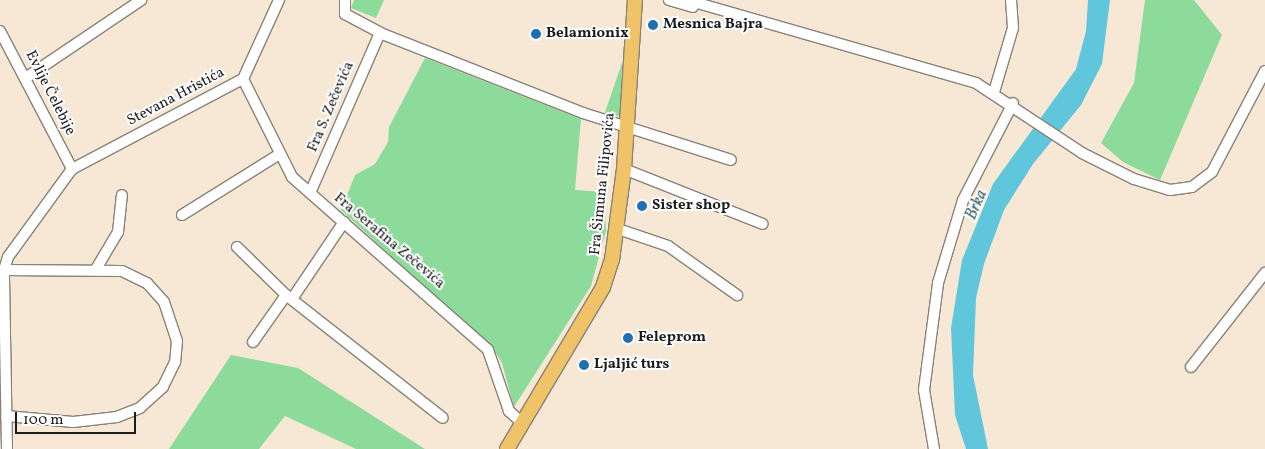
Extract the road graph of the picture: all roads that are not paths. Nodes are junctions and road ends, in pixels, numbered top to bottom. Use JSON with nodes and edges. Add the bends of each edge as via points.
{"nodes":[{"id":1,"x":141,"y":0,"type":"edge"},
{"id":2,"x":279,"y":0,"type":"edge"},
{"id":3,"x":344,"y":0,"type":"edge"},
{"id":4,"x":634,"y":0,"type":"edge"},
{"id":5,"x":669,"y":0,"type":"edge"},
{"id":6,"x":687,"y":0,"type":"edge"},
{"id":7,"x":1011,"y":0,"type":"edge"},
{"id":8,"x":0,"y":32,"type":"edge"},
{"id":9,"x":380,"y":33,"type":"junction"},
{"id":10,"x":27,"y":77,"type":"junction"},
{"id":11,"x":1264,"y":77,"type":"edge"},
{"id":12,"x":243,"y":79,"type":"junction"},
{"id":13,"x":994,"y":92,"type":"junction"},
{"id":14,"x":1017,"y":106,"type":"junction"},
{"id":15,"x":626,"y":127,"type":"junction"},
{"id":16,"x":278,"y":156,"type":"junction"},
{"id":17,"x":731,"y":160,"type":"dead end"},
{"id":18,"x":72,"y":169,"type":"junction"},
{"id":19,"x":624,"y":169,"type":"junction"},
{"id":20,"x":310,"y":193,"type":"junction"},
{"id":21,"x":122,"y":195,"type":"dead end"},
{"id":22,"x":182,"y":215,"type":"dead end"},
{"id":23,"x":344,"y":222,"type":"junction"},
{"id":24,"x":763,"y":224,"type":"dead end"},
{"id":25,"x":618,"y":229,"type":"junction"},
{"id":26,"x":237,"y":247,"type":"dead end"},
{"id":27,"x":96,"y":269,"type":"junction"},
{"id":28,"x":4,"y":270,"type":"junction"},
{"id":29,"x":1265,"y":273,"type":"edge"},
{"id":30,"x":737,"y":295,"type":"dead end"},
{"id":31,"x":289,"y":297,"type":"junction"},
{"id":32,"x":253,"y":342,"type":"dead end"},
{"id":33,"x":1191,"y":367,"type":"dead end"},
{"id":34,"x":6,"y":416,"type":"junction"},
{"id":35,"x":443,"y":418,"type":"dead end"},
{"id":36,"x":520,"y":421,"type":"junction"},
{"id":37,"x":7,"y":449,"type":"edge"},
{"id":38,"x":507,"y":449,"type":"edge"},
{"id":39,"x":934,"y":449,"type":"edge"}],
"edges":[{"from":1,"to":10,"type":"street"},
{"from":2,"to":12,"type":"street","name":"Stevana Hristića"},
{"from":3,"to":9,"type":"street","via":[[345,14]]},
{"from":4,"to":15,"type":"main road","name":"Fra Šimuna Filipovića"},
{"from":5,"to":13,"type":"street"},
{"from":6,"to":13,"type":"street"},
{"from":7,"to":13,"type":"street","via":[[1013,28]]},
{"from":8,"to":10,"type":"street","name":"Evlije Čelebije"},
{"from":9,"to":15,"type":"street"},
{"from":9,"to":20,"type":"street","name":"Fra S. Zečevića"},
{"from":10,"to":18,"type":"street","name":"Evlije Čelebije"},
{"from":11,"to":14,"type":"street","via":[[1222,158],[1212,172],[1192,187],[1156,187],[1082,152]]},
{"from":12,"to":16,"type":"street","name":"Fra Serafina Zečevića"},
{"from":12,"to":18,"type":"street","name":"Stevana Hristića"},
{"from":13,"to":14,"type":"street"},
{"from":14,"to":39,"type":"street","via":[[963,200],[938,283],[924,390]]},
{"from":15,"to":17,"type":"street"},
{"from":15,"to":19,"type":"main road","name":"Fra Šimuna Filipovića"},
{"from":16,"to":20,"type":"street","name":"Fra Serafina Zečevića"},
{"from":16,"to":22,"type":"street"},
{"from":18,"to":28,"type":"street"},
{"from":19,"to":24,"type":"street"},
{"from":19,"to":25,"type":"main road","name":"Fra Šimuna Filipovića"},
{"from":20,"to":23,"type":"street","name":"Fra Serafina Zečevića"},
{"from":21,"to":27,"type":"street","via":[[118,232]]},
{"from":23,"to":31,"type":"street"},
{"from":23,"to":36,"type":"street","name":"Fra Serafina Zečevića","via":[[488,350],[509,411]]},
{"from":25,"to":30,"type":"street","via":[[668,246]]},
{"from":25,"to":36,"type":"main road","name":"Fra Šimuna Filipovića","via":[[603,288]]},
{"from":26,"to":31,"type":"street"},
{"from":27,"to":28,"type":"street"},
{"from":27,"to":34,"type":"street","via":[[122,271],[147,283],[164,302],[177,341],[175,362],[163,387],[140,408],[117,417],[73,422]]},
{"from":28,"to":34,"type":"street"},
{"from":29,"to":33,"type":"street"},
{"from":31,"to":32,"type":"street"},
{"from":31,"to":35,"type":"street"},
{"from":34,"to":37,"type":"street"},
{"from":36,"to":38,"type":"main road","name":"Fra Šimuna Filipovića"}]}
